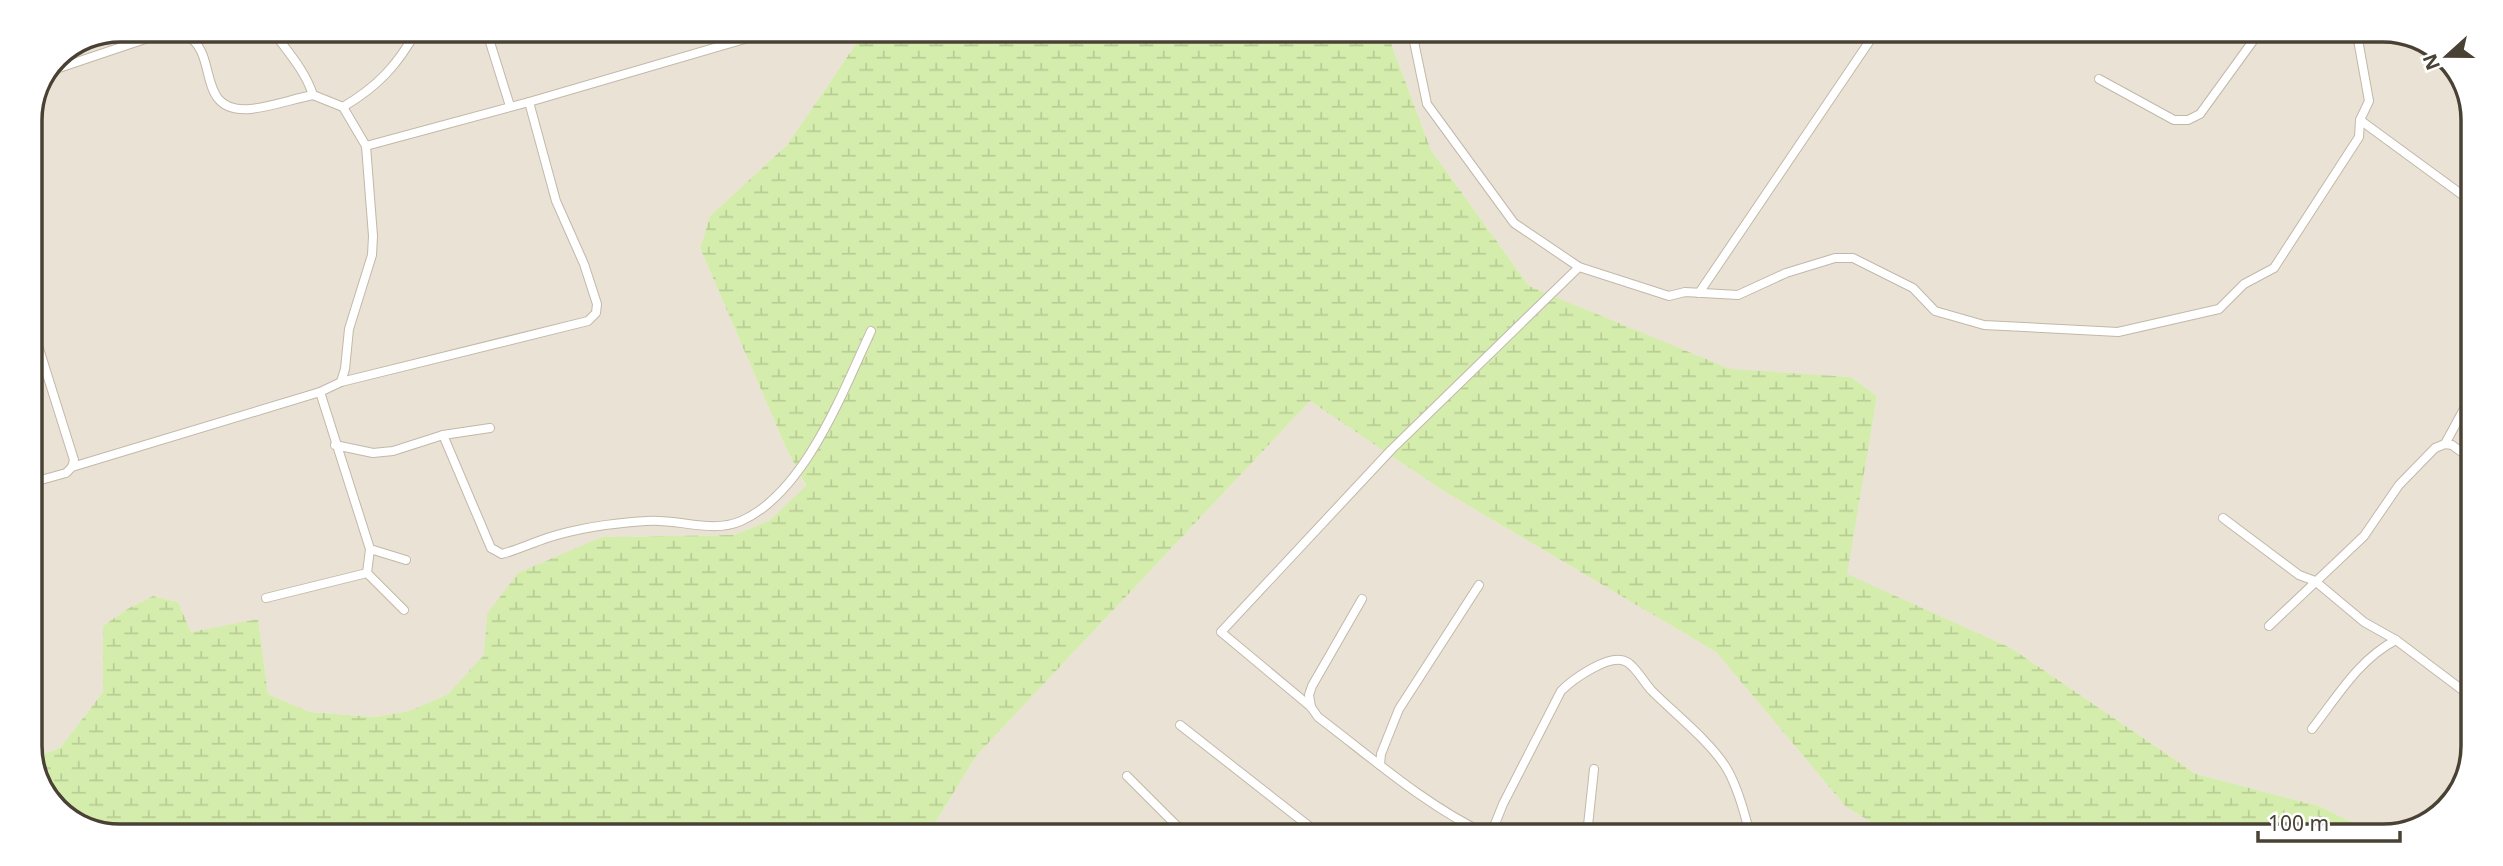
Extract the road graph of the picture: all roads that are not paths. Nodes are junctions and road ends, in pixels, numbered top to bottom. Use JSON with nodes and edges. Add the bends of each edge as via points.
{"nodes":[{"id":1,"x":136,"y":42,"type":"edge"},
{"id":2,"x":196,"y":42,"type":"edge"},
{"id":3,"x":281,"y":42,"type":"edge"},
{"id":4,"x":410,"y":42,"type":"edge"},
{"id":5,"x":490,"y":42,"type":"edge"},
{"id":6,"x":734,"y":42,"type":"edge"},
{"id":7,"x":1414,"y":42,"type":"edge"},
{"id":8,"x":1869,"y":42,"type":"edge"},
{"id":9,"x":2252,"y":42,"type":"edge"},
{"id":10,"x":2358,"y":42,"type":"edge"},
{"id":11,"x":64,"y":66,"type":"edge"},
{"id":12,"x":2099,"y":79,"type":"dead end"},
{"id":13,"x":313,"y":95,"type":"junction"},
{"id":14,"x":529,"y":102,"type":"junction"},
{"id":15,"x":510,"y":106,"type":"junction"},
{"id":16,"x":343,"y":107,"type":"junction"},
{"id":17,"x":2360,"y":120,"type":"junction"},
{"id":18,"x":366,"y":146,"type":"junction"},
{"id":19,"x":2461,"y":193,"type":"edge"},
{"id":20,"x":1579,"y":267,"type":"junction"},
{"id":21,"x":1699,"y":293,"type":"junction"},
{"id":22,"x":871,"y":331,"type":"dead end"},
{"id":23,"x":42,"y":358,"type":"edge"},
{"id":24,"x":341,"y":382,"type":"junction"},
{"id":25,"x":320,"y":392,"type":"junction"},
{"id":26,"x":2461,"y":414,"type":"edge"},
{"id":27,"x":489,"y":428,"type":"dead end"},
{"id":28,"x":443,"y":435,"type":"junction"},
{"id":29,"x":2445,"y":444,"type":"junction"},
{"id":30,"x":335,"y":445,"type":"junction"},
{"id":31,"x":2461,"y":452,"type":"edge"},
{"id":32,"x":72,"y":467,"type":"junction"},
{"id":33,"x":42,"y":480,"type":"edge"},
{"id":34,"x":2223,"y":518,"type":"dead end"},
{"id":35,"x":370,"y":548,"type":"junction"},
{"id":36,"x":406,"y":560,"type":"dead end"},
{"id":37,"x":366,"y":573,"type":"junction"},
{"id":38,"x":2315,"y":581,"type":"junction"},
{"id":39,"x":1479,"y":585,"type":"dead end"},
{"id":40,"x":266,"y":598,"type":"dead end"},
{"id":41,"x":1362,"y":599,"type":"dead end"},
{"id":42,"x":404,"y":610,"type":"dead end"},
{"id":43,"x":2269,"y":626,"type":"dead end"},
{"id":44,"x":2396,"y":640,"type":"junction"},
{"id":45,"x":2461,"y":689,"type":"edge"},
{"id":46,"x":1311,"y":707,"type":"junction"},
{"id":47,"x":1180,"y":725,"type":"dead end"},
{"id":48,"x":2312,"y":729,"type":"dead end"},
{"id":49,"x":1380,"y":765,"type":"junction"},
{"id":50,"x":1594,"y":769,"type":"dead end"},
{"id":51,"x":1127,"y":776,"type":"dead end"},
{"id":52,"x":1175,"y":824,"type":"edge"},
{"id":53,"x":1306,"y":824,"type":"edge"},
{"id":54,"x":1465,"y":824,"type":"edge"},
{"id":55,"x":1493,"y":824,"type":"edge"},
{"id":56,"x":1588,"y":824,"type":"edge"},
{"id":57,"x":1746,"y":824,"type":"edge"}],
"edges":[{"from":1,"to":11,"type":"street"},
{"from":2,"to":13,"type":"street","via":[[214,91],[221,103],[232,108],[250,109]]},
{"from":3,"to":13,"type":"street"},
{"from":4,"to":16,"type":"street","via":[[394,67]]},
{"from":5,"to":15,"type":"street"},
{"from":6,"to":14,"type":"street"},
{"from":7,"to":20,"type":"street","via":[[1427,104],[1514,223]]},
{"from":8,"to":21,"type":"street"},
{"from":9,"to":12,"type":"street","via":[[2200,114],[2188,120],[2174,120]]},
{"from":10,"to":17,"type":"street","via":[[2369,101]]},
{"from":13,"to":16,"type":"street"},
{"from":14,"to":15,"type":"street"},
{"from":14,"to":24,"type":"street","via":[[556,201],[584,264],[596,313],[588,321]]},
{"from":15,"to":18,"type":"street"},
{"from":16,"to":18,"type":"street"},
{"from":17,"to":19,"type":"street"},
{"from":17,"to":21,"type":"street","via":[[2359,137],[2274,268],[2244,284],[2219,309],[2118,332],[1984,325],[1935,311],[1913,288],[1853,258],[1835,258],[1786,273],[1738,295]]},
{"from":18,"to":24,"type":"street","via":[[372,255],[349,329]]},
{"from":20,"to":21,"type":"street","via":[[1669,296]]},
{"from":20,"to":46,"type":"street","via":[[1391,450],[1221,632]]},
{"from":22,"to":28,"type":"street","via":[[820,438],[797,473],[758,510],[725,526],[647,521],[579,530],[502,554],[491,548]]},
{"from":23,"to":32,"type":"street","via":[[74,460]]},
{"from":24,"to":25,"type":"street"},
{"from":25,"to":30,"type":"street"},
{"from":25,"to":32,"type":"street"},
{"from":26,"to":29,"type":"street"},
{"from":27,"to":28,"type":"street"},
{"from":28,"to":30,"type":"street","via":[[373,453]]},
{"from":29,"to":31,"type":"street"},
{"from":29,"to":38,"type":"street","via":[[2417,465],[2364,536]]},
{"from":30,"to":35,"type":"street"},
{"from":32,"to":33,"type":"street"},
{"from":34,"to":38,"type":"street","via":[[2300,575]]},
{"from":35,"to":36,"type":"street"},
{"from":35,"to":37,"type":"street"},
{"from":37,"to":40,"type":"street"},
{"from":37,"to":42,"type":"street"},
{"from":38,"to":43,"type":"street"},
{"from":38,"to":44,"type":"street","via":[[2364,622]]},
{"from":39,"to":49,"type":"street","via":[[1399,709]]},
{"from":41,"to":46,"type":"street","via":[[1312,686]]},
{"from":44,"to":45,"type":"street"},
{"from":44,"to":48,"type":"street","via":[[2363,664]]},
{"from":46,"to":49,"type":"street"},
{"from":47,"to":53,"type":"street"},
{"from":49,"to":54,"type":"street"},
{"from":50,"to":56,"type":"street"},
{"from":51,"to":52,"type":"street"},
{"from":55,"to":57,"type":"street","via":[[1561,691],[1584,673],[1618,660],[1627,662],[1719,757]]}]}
